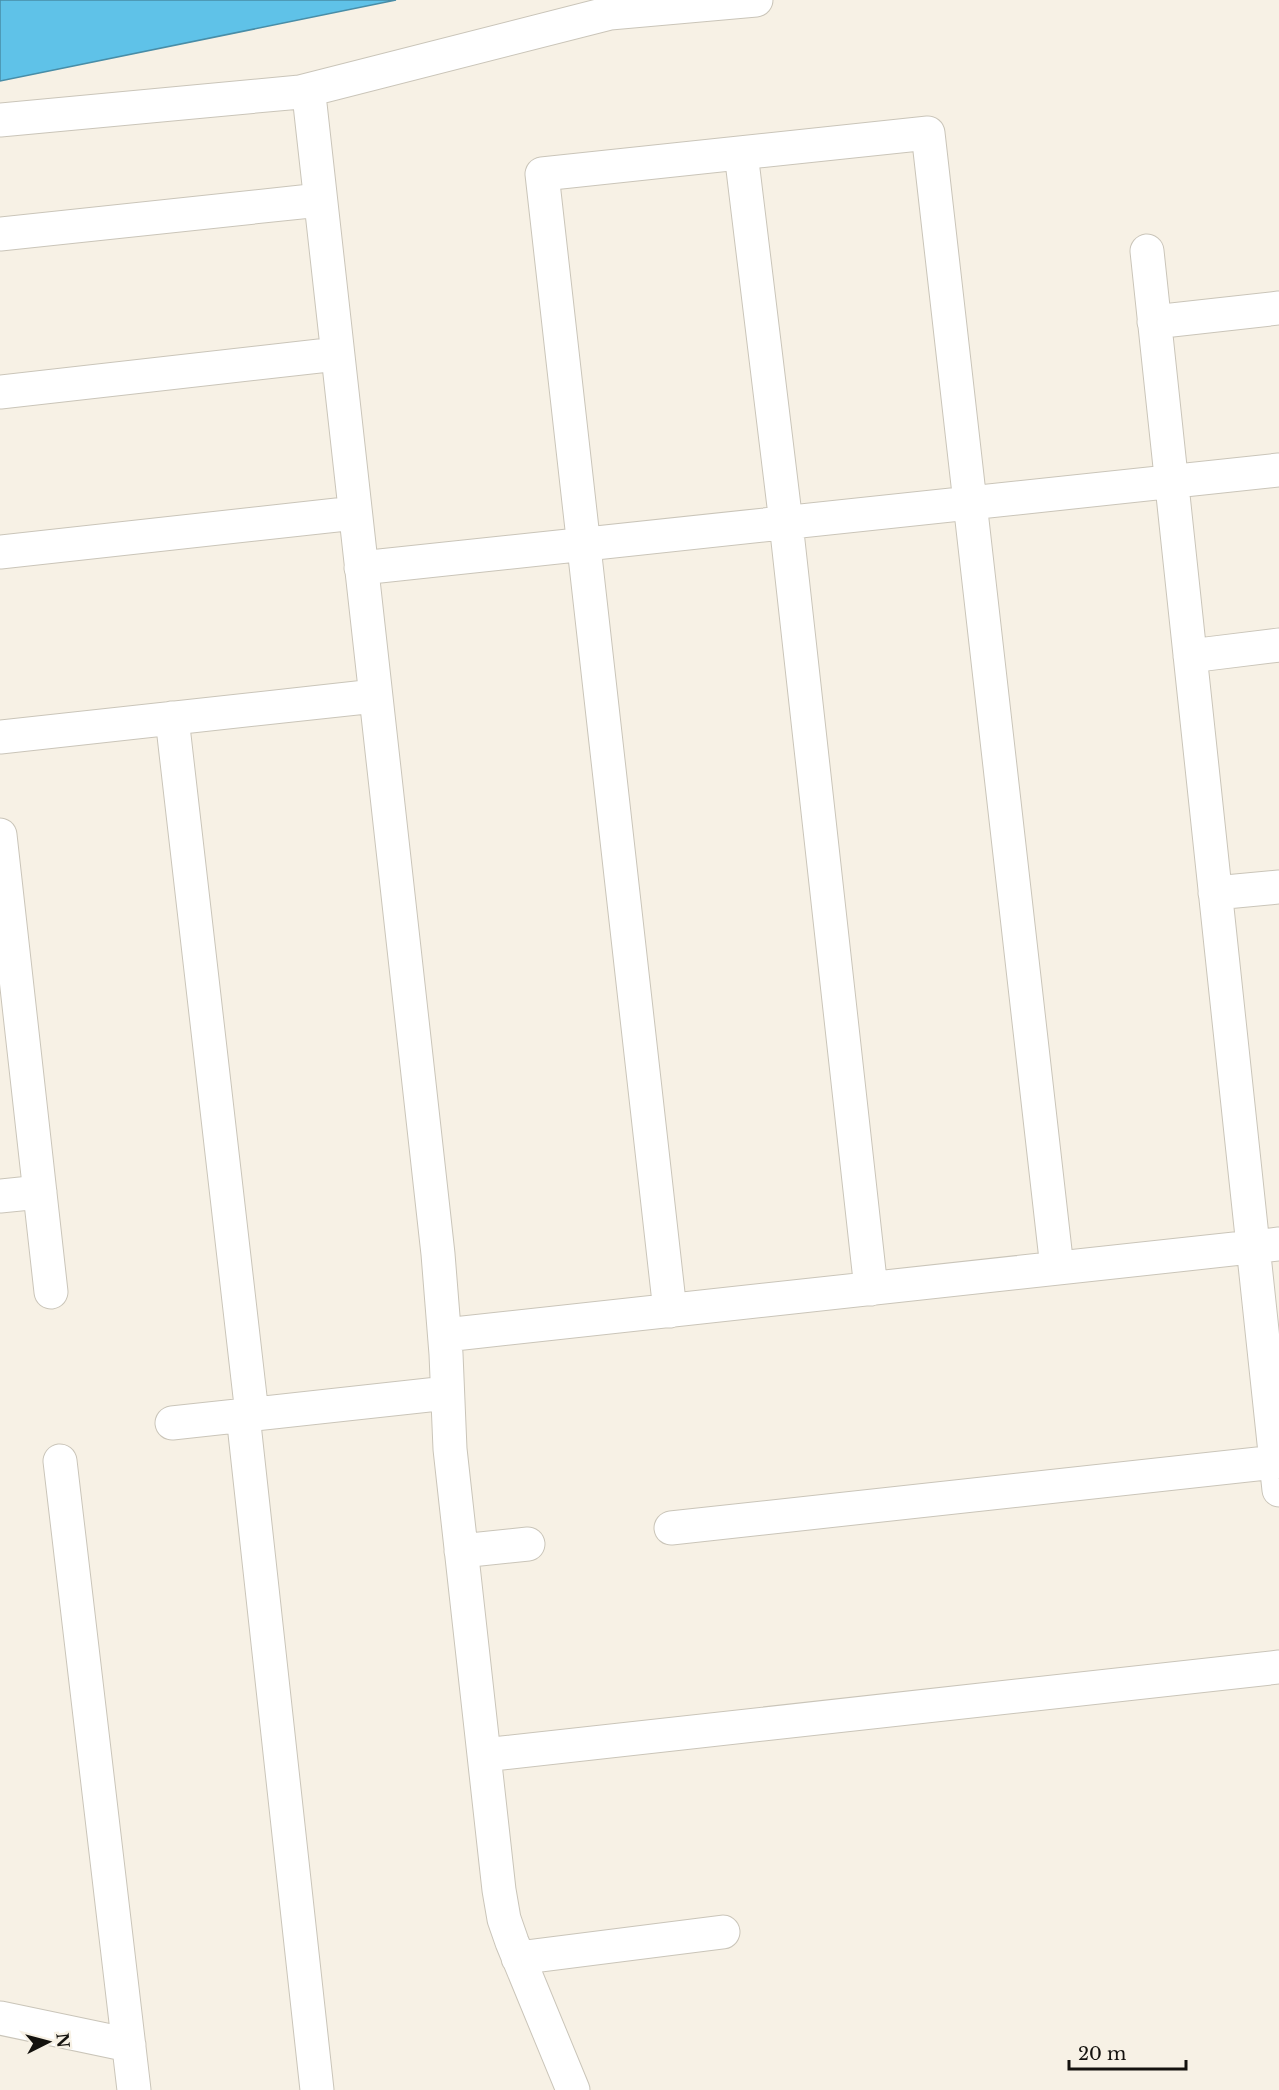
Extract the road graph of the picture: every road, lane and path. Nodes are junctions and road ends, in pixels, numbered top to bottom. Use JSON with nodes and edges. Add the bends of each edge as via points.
{"nodes":[{"id":1,"x":756,"y":0,"type":"edge"},
{"id":2,"x":310,"y":104,"type":"dead end"},
{"id":3,"x":0,"y":120,"type":"edge"},
{"id":4,"x":741,"y":153,"type":"junction"},
{"id":5,"x":320,"y":200,"type":"junction"},
{"id":6,"x":0,"y":234,"type":"edge"},
{"id":7,"x":1147,"y":251,"type":"dead end"},
{"id":8,"x":1279,"y":308,"type":"edge"},
{"id":9,"x":1154,"y":322,"type":"junction"},
{"id":10,"x":337,"y":354,"type":"junction"},
{"id":11,"x":0,"y":392,"type":"edge"},
{"id":12,"x":1279,"y":470,"type":"edge"},
{"id":13,"x":1171,"y":482,"type":"junction"},
{"id":14,"x":970,"y":503,"type":"junction"},
{"id":15,"x":355,"y":513,"type":"junction"},
{"id":16,"x":786,"y":523,"type":"junction"},
{"id":17,"x":584,"y":544,"type":"junction"},
{"id":18,"x":0,"y":552,"type":"edge"},
{"id":19,"x":361,"y":568,"type":"junction"},
{"id":20,"x":1279,"y":645,"type":"edge"},
{"id":21,"x":1190,"y":656,"type":"junction"},
{"id":22,"x":375,"y":696,"type":"junction"},
{"id":23,"x":172,"y":718,"type":"junction"},
{"id":24,"x":0,"y":736,"type":"edge"},
{"id":25,"x":0,"y":835,"type":"edge"},
{"id":26,"x":1279,"y":887,"type":"edge"},
{"id":27,"x":1215,"y":893,"type":"junction"},
{"id":28,"x":10,"y":1009,"type":"edge"},
{"id":29,"x":40,"y":1192,"type":"junction"},
{"id":30,"x":0,"y":1196,"type":"edge"},
{"id":31,"x":1266,"y":1246,"type":"edge"},
{"id":32,"x":1057,"y":1268,"type":"junction"},
{"id":33,"x":871,"y":1289,"type":"junction"},
{"id":34,"x":51,"y":1292,"type":"dead end"},
{"id":35,"x":670,"y":1311,"type":"junction"},
{"id":36,"x":445,"y":1335,"type":"junction"},
{"id":37,"x":447,"y":1393,"type":"junction"},
{"id":38,"x":248,"y":1415,"type":"junction"},
{"id":39,"x":172,"y":1424,"type":"dead end"},
{"id":40,"x":60,"y":1461,"type":"dead end"},
{"id":41,"x":1277,"y":1476,"type":"edge"},
{"id":42,"x":671,"y":1528,"type":"dead end"},
{"id":43,"x":528,"y":1544,"type":"dead end"},
{"id":44,"x":461,"y":1551,"type":"junction"},
{"id":45,"x":1279,"y":1667,"type":"edge"},
{"id":46,"x":484,"y":1755,"type":"junction"},
{"id":47,"x":723,"y":1932,"type":"dead end"},
{"id":48,"x":519,"y":1958,"type":"junction"},
{"id":49,"x":0,"y":2018,"type":"edge"},
{"id":50,"x":129,"y":2045,"type":"junction"},
{"id":51,"x":134,"y":2090,"type":"edge"},
{"id":52,"x":317,"y":2090,"type":"edge"},
{"id":53,"x":573,"y":2090,"type":"edge"}],
"edges":[{"from":1,"to":3,"type":"street","via":[[610,13],[300,92]]},
{"from":2,"to":5,"type":"street"},
{"from":4,"to":14,"type":"street","via":[[928,133]]},
{"from":4,"to":16,"type":"street"},
{"from":4,"to":17,"type":"street","via":[[542,174]]},
{"from":5,"to":6,"type":"street"},
{"from":5,"to":10,"type":"street"},
{"from":7,"to":9,"type":"street"},
{"from":8,"to":9,"type":"street"},
{"from":9,"to":13,"type":"street"},
{"from":10,"to":11,"type":"street"},
{"from":10,"to":15,"type":"street"},
{"from":12,"to":13,"type":"street"},
{"from":13,"to":14,"type":"street"},
{"from":13,"to":21,"type":"street"},
{"from":14,"to":16,"type":"street"},
{"from":14,"to":32,"type":"street"},
{"from":15,"to":18,"type":"street"},
{"from":15,"to":19,"type":"street"},
{"from":16,"to":17,"type":"street"},
{"from":16,"to":33,"type":"street"},
{"from":17,"to":19,"type":"street"},
{"from":17,"to":35,"type":"street"},
{"from":19,"to":22,"type":"street"},
{"from":20,"to":21,"type":"street"},
{"from":21,"to":27,"type":"street"},
{"from":22,"to":23,"type":"street"},
{"from":22,"to":36,"type":"street"},
{"from":23,"to":24,"type":"street"},
{"from":23,"to":38,"type":"street"},
{"from":25,"to":28,"type":"street"},
{"from":26,"to":27,"type":"street"},
{"from":27,"to":31,"type":"street"},
{"from":28,"to":29,"type":"street"},
{"from":29,"to":30,"type":"street"},
{"from":29,"to":34,"type":"street"},
{"from":31,"to":32,"type":"street"},
{"from":31,"to":41,"type":"street"},
{"from":32,"to":33,"type":"street"},
{"from":33,"to":35,"type":"street"},
{"from":35,"to":36,"type":"street"},
{"from":36,"to":37,"type":"street"},
{"from":37,"to":38,"type":"street"},
{"from":37,"to":44,"type":"street"},
{"from":38,"to":39,"type":"street"},
{"from":38,"to":52,"type":"street"},
{"from":40,"to":50,"type":"street"},
{"from":41,"to":42,"type":"street"},
{"from":43,"to":44,"type":"street"},
{"from":44,"to":46,"type":"street"},
{"from":45,"to":46,"type":"street"},
{"from":46,"to":48,"type":"street","via":[[504,1919]]},
{"from":47,"to":48,"type":"street"},
{"from":48,"to":53,"type":"street"},
{"from":49,"to":50,"type":"street"},
{"from":50,"to":51,"type":"street"}]}
